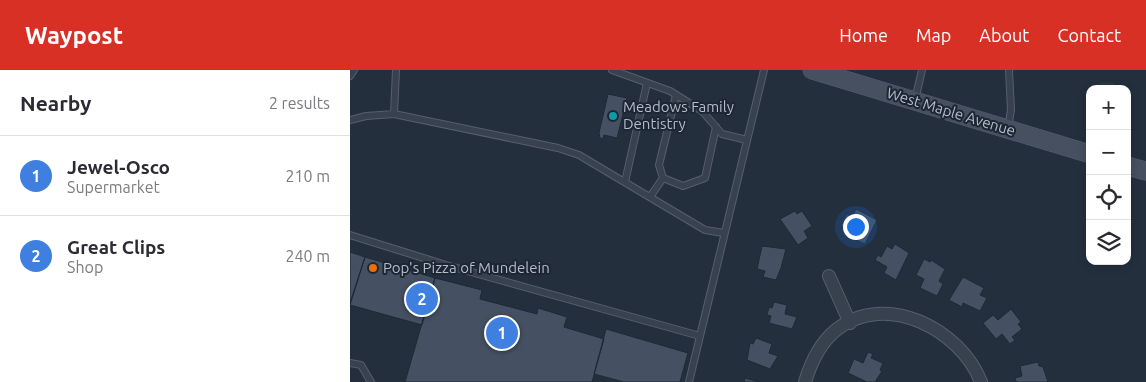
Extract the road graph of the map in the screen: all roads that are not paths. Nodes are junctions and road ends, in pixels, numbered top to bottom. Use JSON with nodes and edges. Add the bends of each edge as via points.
{"nodes":[{"id":1,"x":354,"y":70,"type":"edge"},
{"id":2,"x":396,"y":70,"type":"edge"},
{"id":3,"x":612,"y":70,"type":"edge"},
{"id":4,"x":764,"y":70,"type":"edge"},
{"id":5,"x":812,"y":70,"type":"edge"},
{"id":6,"x":922,"y":70,"type":"edge"},
{"id":7,"x":1010,"y":70,"type":"edge"},
{"id":8,"x":350,"y":76,"type":"edge"},
{"id":9,"x":647,"y":83,"type":"junction"},
{"id":10,"x":676,"y":95,"type":"junction"},
{"id":11,"x":914,"y":101,"type":"junction"},
{"id":12,"x":394,"y":114,"type":"junction"},
{"id":13,"x":350,"y":120,"type":"edge"},
{"id":14,"x":716,"y":127,"type":"junction"},
{"id":15,"x":1007,"y":129,"type":"junction"},
{"id":16,"x":747,"y":140,"type":"junction"},
{"id":17,"x":1086,"y":153,"type":"edge"},
{"id":18,"x":1131,"y":167,"type":"edge"},
{"id":19,"x":1146,"y":171,"type":"edge"},
{"id":20,"x":663,"y":178,"type":"junction"},
{"id":21,"x":625,"y":182,"type":"junction"},
{"id":22,"x":650,"y":197,"type":"junction"},
{"id":23,"x":724,"y":233,"type":"junction"},
{"id":24,"x":350,"y":235,"type":"edge"},
{"id":25,"x":829,"y":276,"type":"dead end"},
{"id":26,"x":850,"y":323,"type":"junction"},
{"id":27,"x":700,"y":336,"type":"junction"},
{"id":28,"x":350,"y":362,"type":"edge"},
{"id":29,"x":371,"y":382,"type":"edge"},
{"id":30,"x":689,"y":382,"type":"edge"},
{"id":31,"x":805,"y":382,"type":"edge"},
{"id":32,"x":981,"y":382,"type":"edge"}],
"edges":[{"from":1,"to":8,"type":"lane"},
{"from":2,"to":12,"type":"lane"},
{"from":3,"to":9,"type":"lane"},
{"from":4,"to":16,"type":"lane"},
{"from":5,"to":11,"type":"main road","name":"West Maple Avenue"},
{"from":6,"to":11,"type":"lane"},
{"from":7,"to":15,"type":"lane","via":[[1011,110]]},
{"from":9,"to":10,"type":"lane"},
{"from":9,"to":21,"type":"lane"},
{"from":10,"to":14,"type":"lane","via":[[702,112]]},
{"from":10,"to":20,"type":"lane","via":[[659,165]]},
{"from":11,"to":15,"type":"main road","name":"West Maple Avenue"},
{"from":12,"to":13,"type":"lane"},
{"from":12,"to":21,"type":"lane","via":[[558,148],[579,155]]},
{"from":14,"to":16,"type":"lane","via":[[722,134]]},
{"from":14,"to":20,"type":"lane","via":[[705,178],[683,186]]},
{"from":15,"to":17,"type":"main road","name":"West Maple Avenue"},
{"from":16,"to":23,"type":"lane"},
{"from":18,"to":19,"type":"main road"},
{"from":20,"to":22,"type":"lane"},
{"from":21,"to":22,"type":"lane"},
{"from":22,"to":23,"type":"lane","via":[[706,230]]},
{"from":23,"to":27,"type":"lane"},
{"from":24,"to":27,"type":"lane"},
{"from":25,"to":26,"type":"street"},
{"from":26,"to":31,"type":"street","via":[[825,340],[814,356]]},
{"from":26,"to":32,"type":"street","via":[[863,317],[887,314],[931,326],[964,352]]},
{"from":27,"to":30,"type":"lane"},
{"from":28,"to":29,"type":"lane","via":[[360,365]]}]}
